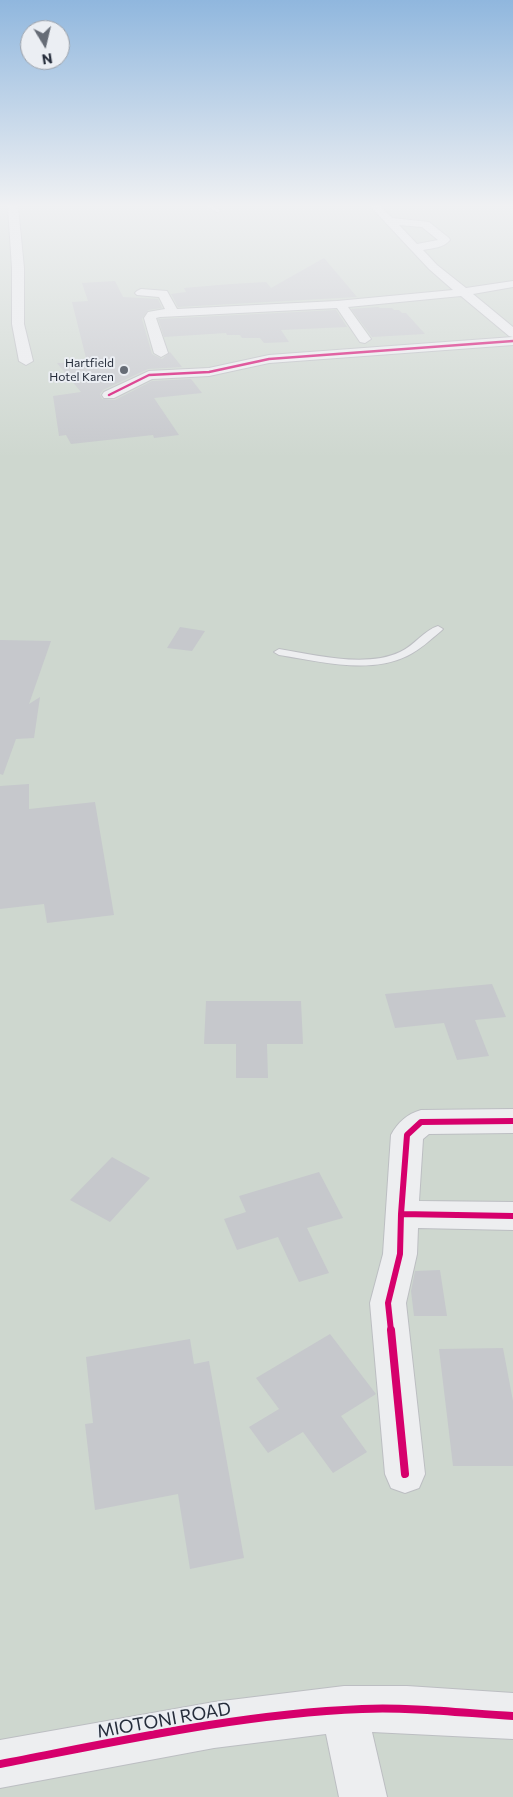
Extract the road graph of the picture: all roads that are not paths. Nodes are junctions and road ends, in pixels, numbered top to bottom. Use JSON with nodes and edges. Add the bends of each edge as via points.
{"nodes":[{"id":1,"x":15,"y":291,"type":"edge"},
{"id":2,"x":383,"y":291,"type":"dead end"},
{"id":3,"x":461,"y":291,"type":"edge"},
{"id":4,"x":475,"y":291,"type":"edge"},
{"id":5,"x":141,"y":293,"type":"dead end"},
{"id":6,"x":463,"y":293,"type":"junction"},
{"id":7,"x":392,"y":301,"type":"junction"},
{"id":8,"x":340,"y":304,"type":"junction"},
{"id":9,"x":173,"y":313,"type":"junction"},
{"id":10,"x":513,"y":332,"type":"edge"},
{"id":11,"x":365,"y":339,"type":"dead end"},
{"id":12,"x":513,"y":341,"type":"edge"},
{"id":13,"x":161,"y":353,"type":"dead end"},
{"id":14,"x":26,"y":361,"type":"dead end"},
{"id":15,"x":109,"y":395,"type":"dead end"},
{"id":16,"x":438,"y":629,"type":"dead end"},
{"id":17,"x":279,"y":652,"type":"dead end"},
{"id":18,"x":513,"y":1121,"type":"edge"},
{"id":19,"x":401,"y":1214,"type":"junction"},
{"id":20,"x":513,"y":1216,"type":"edge"},
{"id":21,"x":405,"y":1474,"type":"dead end"},
{"id":22,"x":344,"y":1710,"type":"junction"},
{"id":23,"x":513,"y":1716,"type":"edge"},
{"id":24,"x":0,"y":1764,"type":"edge"},
{"id":25,"x":363,"y":1797,"type":"edge"}],
"edges":[{"from":1,"to":14,"type":"street"},
{"from":2,"to":7,"type":"street"},
{"from":3,"to":6,"type":"street"},
{"from":4,"to":6,"type":"street"},
{"from":5,"to":9,"type":"street","via":[[163,293]]},
{"from":6,"to":7,"type":"street"},
{"from":6,"to":10,"type":"street"},
{"from":7,"to":8,"type":"street"},
{"from":8,"to":9,"type":"street"},
{"from":8,"to":11,"type":"street"},
{"from":9,"to":13,"type":"street","via":[[152,315],[150,318]]},
{"from":12,"to":15,"type":"street","via":[[307,356],[210,372],[149,375]]},
{"from":16,"to":17,"type":"lane","via":[[400,656],[380,660],[323,659]]},
{"from":18,"to":19,"type":"street","via":[[421,1122],[407,1135]]},
{"from":19,"to":20,"type":"street"},
{"from":19,"to":21,"type":"street","via":[[400,1254],[388,1303]]},
{"from":22,"to":23,"type":"street","name":"MIOTONI ROAD","via":[[389,1709]]},
{"from":22,"to":24,"type":"street","name":"MIOTONI ROAD","via":[[219,1723]]},
{"from":22,"to":25,"type":"street"}]}
